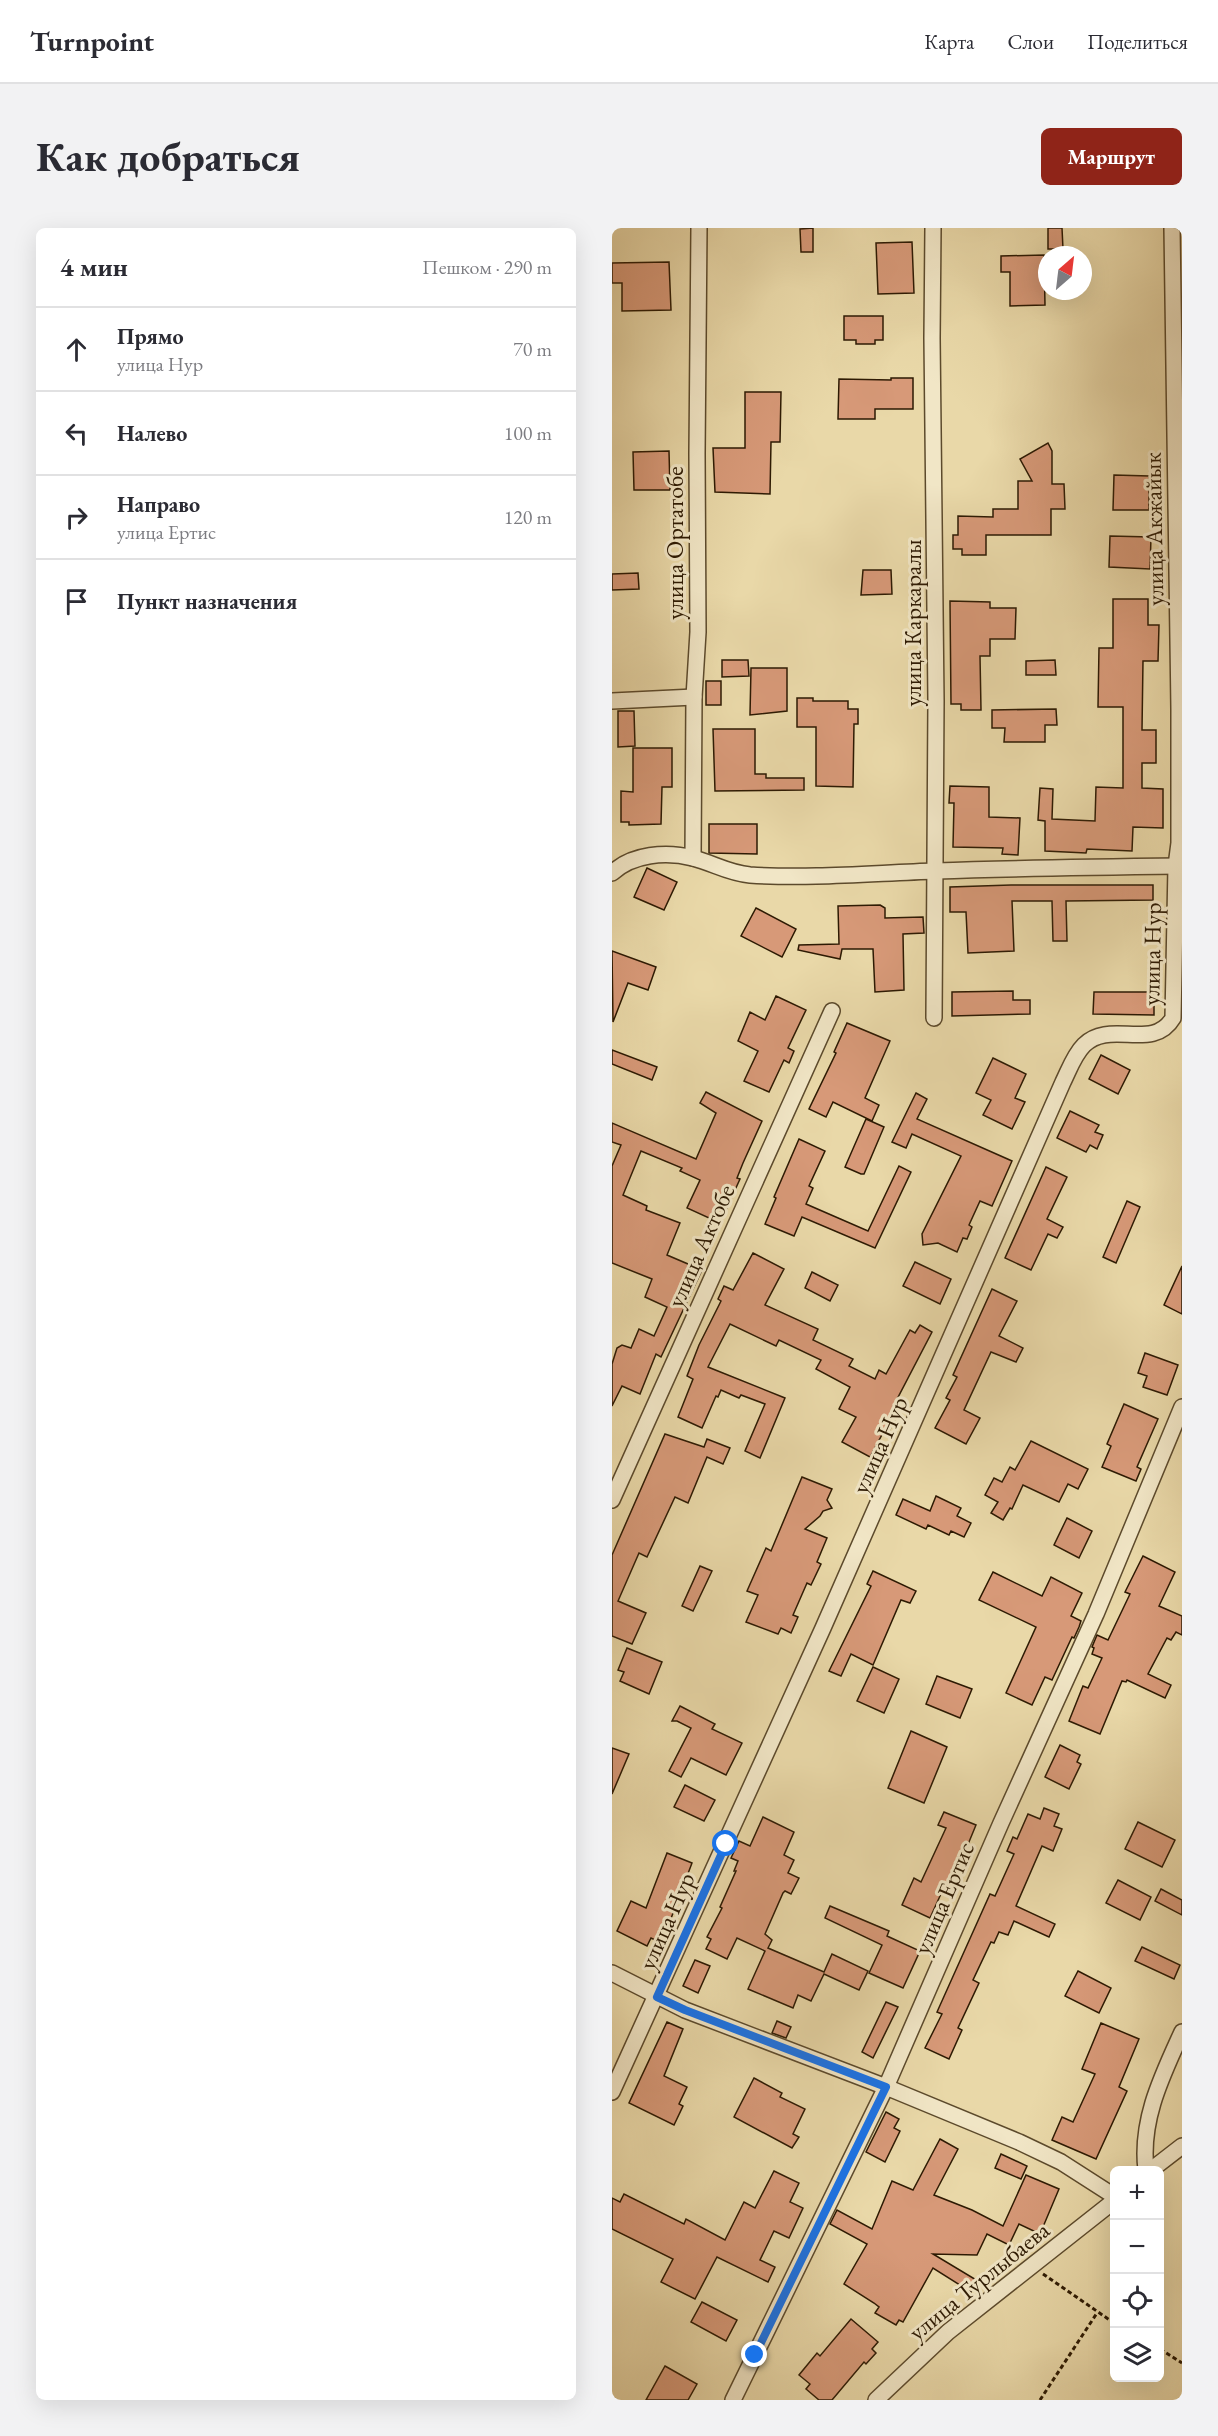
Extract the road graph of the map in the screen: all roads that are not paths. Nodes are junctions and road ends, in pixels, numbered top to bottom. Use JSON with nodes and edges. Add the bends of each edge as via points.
{"nodes":[{"id":1,"x":699,"y":228,"type":"edge"},
{"id":2,"x":933,"y":228,"type":"edge"},
{"id":3,"x":1172,"y":228,"type":"edge"},
{"id":4,"x":694,"y":697,"type":"junction"},
{"id":5,"x":612,"y":701,"type":"edge"},
{"id":6,"x":693,"y":858,"type":"junction"},
{"id":7,"x":1179,"y":866,"type":"edge"},
{"id":8,"x":934,"y":871,"type":"junction"},
{"id":9,"x":612,"y":873,"type":"edge"},
{"id":10,"x":832,"y":1011,"type":"dead end"},
{"id":11,"x":934,"y":1018,"type":"dead end"},
{"id":12,"x":1182,"y":1407,"type":"edge"},
{"id":13,"x":612,"y":1500,"type":"edge"},
{"id":14,"x":612,"y":1974,"type":"edge"},
{"id":15,"x":657,"y":1997,"type":"junction"},
{"id":16,"x":1182,"y":2032,"type":"edge"},
{"id":17,"x":886,"y":2087,"type":"junction"},
{"id":18,"x":612,"y":2092,"type":"edge"},
{"id":19,"x":1182,"y":2146,"type":"edge"},
{"id":20,"x":1147,"y":2166,"type":"edge"},
{"id":21,"x":1154,"y":2166,"type":"edge"},
{"id":22,"x":1110,"y":2193,"type":"edge"},
{"id":23,"x":1110,"y":2204,"type":"edge"},
{"id":24,"x":733,"y":2400,"type":"edge"},
{"id":25,"x":876,"y":2400,"type":"edge"}],
"edges":[{"from":1,"to":4,"type":"street","name":"улица Ортатобе","via":[[698,632]]},
{"from":2,"to":8,"type":"street","name":"улица Каркаралы"},
{"from":3,"to":7,"type":"street","name":"улица Акжайык"},
{"from":4,"to":5,"type":"street"},
{"from":4,"to":6,"type":"street","name":"улица Ортатобе"},
{"from":6,"to":8,"type":"street","via":[[748,875]]},
{"from":6,"to":9,"type":"street","via":[[656,855],[631,859]]},
{"from":7,"to":8,"type":"street"},
{"from":7,"to":15,"type":"street","name":"улица Нур","via":[[1173,1018],[1168,1028],[1159,1033],[1114,1032],[1095,1038],[1078,1053]]},
{"from":8,"to":11,"type":"street","name":"улица Каркаралы"},
{"from":10,"to":13,"type":"street","name":"улица Актобе"},
{"from":12,"to":17,"type":"street","name":"улица Ертис","via":[[1096,1614]]},
{"from":14,"to":15,"type":"street"},
{"from":15,"to":17,"type":"street"},
{"from":15,"to":18,"type":"street","name":"улица Нур"},
{"from":16,"to":20,"type":"street","via":[[1150,2109],[1144,2157]]},
{"from":17,"to":22,"type":"street","via":[[1019,2142],[1061,2162]]},
{"from":17,"to":24,"type":"street","name":"улица Ертис"},
{"from":19,"to":21,"type":"street"},
{"from":23,"to":25,"type":"street","name":"улица Турлыбаева","via":[[948,2332]]}]}
